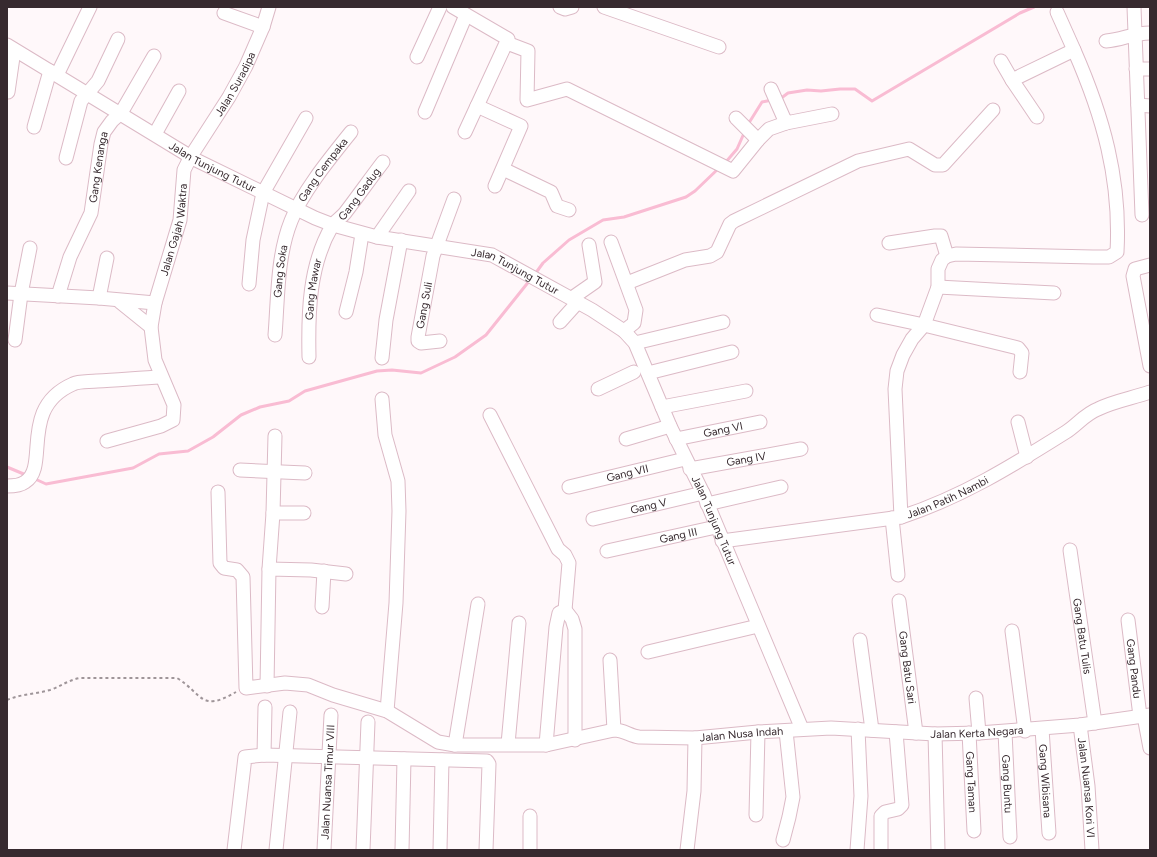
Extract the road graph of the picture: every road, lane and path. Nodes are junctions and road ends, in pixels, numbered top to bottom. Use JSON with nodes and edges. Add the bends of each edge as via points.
{"nodes":[{"id":1,"x":90,"y":7,"type":"edge"},
{"id":2,"x":269,"y":7,"type":"edge"},
{"id":3,"x":440,"y":7,"type":"edge"},
{"id":4,"x":453,"y":7,"type":"edge"},
{"id":5,"x":560,"y":7,"type":"edge"},
{"id":6,"x":572,"y":7,"type":"edge"},
{"id":7,"x":604,"y":7,"type":"edge"},
{"id":8,"x":1134,"y":7,"type":"edge"},
{"id":9,"x":224,"y":12,"type":"dead end"},
{"id":10,"x":1057,"y":12,"type":"dead end"},
{"id":11,"x":466,"y":15,"type":"junction"},
{"id":12,"x":263,"y":27,"type":"junction"},
{"id":13,"x":1135,"y":33,"type":"junction"},
{"id":14,"x":1150,"y":33,"type":"edge"},
{"id":15,"x":118,"y":39,"type":"dead end"},
{"id":16,"x":1106,"y":41,"type":"dead end"},
{"id":17,"x":507,"y":43,"type":"junction"},
{"id":18,"x":10,"y":47,"type":"edge"},
{"id":19,"x":719,"y":48,"type":"dead end"},
{"id":20,"x":1074,"y":50,"type":"junction"},
{"id":21,"x":154,"y":56,"type":"dead end"},
{"id":22,"x":418,"y":57,"type":"dead end"},
{"id":23,"x":1000,"y":61,"type":"dead end"},
{"id":24,"x":1136,"y":69,"type":"junction"},
{"id":25,"x":1150,"y":69,"type":"edge"},
{"id":26,"x":54,"y":73,"type":"junction"},
{"id":27,"x":1012,"y":80,"type":"junction"},
{"id":28,"x":771,"y":89,"type":"dead end"},
{"id":29,"x":179,"y":91,"type":"dead end"},
{"id":30,"x":8,"y":92,"type":"edge"},
{"id":31,"x":86,"y":93,"type":"junction"},
{"id":32,"x":1144,"y":105,"type":"edge"},
{"id":33,"x":477,"y":106,"type":"junction"},
{"id":34,"x":993,"y":110,"type":"dead end"},
{"id":35,"x":425,"y":112,"type":"dead end"},
{"id":36,"x":121,"y":113,"type":"junction"},
{"id":37,"x":832,"y":114,"type":"dead end"},
{"id":38,"x":1037,"y":117,"type":"dead end"},
{"id":39,"x":306,"y":118,"type":"dead end"},
{"id":40,"x":736,"y":118,"type":"dead end"},
{"id":41,"x":786,"y":123,"type":"junction"},
{"id":42,"x":34,"y":127,"type":"dead end"},
{"id":43,"x":351,"y":132,"type":"dead end"},
{"id":44,"x":465,"y":132,"type":"dead end"},
{"id":45,"x":155,"y":134,"type":"junction"},
{"id":46,"x":758,"y":140,"type":"junction"},
{"id":47,"x":1144,"y":149,"type":"edge"},
{"id":48,"x":191,"y":156,"type":"junction"},
{"id":49,"x":66,"y":158,"type":"dead end"},
{"id":50,"x":383,"y":162,"type":"dead end"},
{"id":51,"x":503,"y":169,"type":"junction"},
{"id":52,"x":1146,"y":182,"type":"edge"},
{"id":53,"x":495,"y":186,"type":"dead end"},
{"id":54,"x":409,"y":191,"type":"dead end"},
{"id":55,"x":263,"y":193,"type":"junction"},
{"id":56,"x":454,"y":199,"type":"dead end"},
{"id":57,"x":297,"y":209,"type":"junction"},
{"id":58,"x":569,"y":210,"type":"dead end"},
{"id":59,"x":1142,"y":215,"type":"dead end"},
{"id":60,"x":333,"y":225,"type":"junction"},
{"id":61,"x":362,"y":234,"type":"junction"},
{"id":62,"x":377,"y":237,"type":"junction"},
{"id":63,"x":401,"y":240,"type":"junction"},
{"id":64,"x":612,"y":242,"type":"dead end"},
{"id":65,"x":890,"y":243,"type":"dead end"},
{"id":66,"x":589,"y":245,"type":"dead end"},
{"id":67,"x":436,"y":247,"type":"junction"},
{"id":68,"x":30,"y":248,"type":"dead end"},
{"id":69,"x":947,"y":256,"type":"junction"},
{"id":70,"x":107,"y":258,"type":"dead end"},
{"id":71,"x":1150,"y":264,"type":"edge"},
{"id":72,"x":626,"y":283,"type":"junction"},
{"id":73,"x":249,"y":284,"type":"dead end"},
{"id":74,"x":938,"y":287,"type":"junction"},
{"id":75,"x":1054,"y":293,"type":"dead end"},
{"id":76,"x":7,"y":294,"type":"edge"},
{"id":77,"x":21,"y":294,"type":"junction"},
{"id":78,"x":58,"y":296,"type":"junction"},
{"id":79,"x":99,"y":298,"type":"junction"},
{"id":80,"x":575,"y":300,"type":"junction"},
{"id":81,"x":120,"y":302,"type":"junction"},
{"id":82,"x":154,"y":304,"type":"junction"},
{"id":83,"x":346,"y":312,"type":"dead end"},
{"id":84,"x":877,"y":315,"type":"dead end"},
{"id":85,"x":560,"y":322,"type":"dead end"},
{"id":86,"x":723,"y":322,"type":"dead end"},
{"id":87,"x":924,"y":324,"type":"junction"},
{"id":88,"x":151,"y":327,"type":"junction"},
{"id":89,"x":624,"y":332,"type":"junction"},
{"id":90,"x":275,"y":335,"type":"dead end"},
{"id":91,"x":15,"y":340,"type":"dead end"},
{"id":92,"x":440,"y":341,"type":"dead end"},
{"id":93,"x":635,"y":343,"type":"junction"},
{"id":94,"x":732,"y":352,"type":"dead end"},
{"id":95,"x":309,"y":357,"type":"dead end"},
{"id":96,"x":382,"y":358,"type":"dead end"},
{"id":97,"x":1150,"y":366,"type":"edge"},
{"id":98,"x":634,"y":372,"type":"dead end"},
{"id":99,"x":1020,"y":372,"type":"dead end"},
{"id":100,"x":648,"y":373,"type":"junction"},
{"id":101,"x":161,"y":377,"type":"junction"},
{"id":102,"x":598,"y":390,"type":"dead end"},
{"id":103,"x":746,"y":391,"type":"dead end"},
{"id":104,"x":1150,"y":392,"type":"edge"},
{"id":105,"x":382,"y":399,"type":"dead end"},
{"id":106,"x":662,"y":407,"type":"junction"},
{"id":107,"x":490,"y":415,"type":"dead end"},
{"id":108,"x":760,"y":422,"type":"dead end"},
{"id":109,"x":1018,"y":422,"type":"dead end"},
{"id":110,"x":670,"y":426,"type":"junction"},
{"id":111,"x":275,"y":436,"type":"dead end"},
{"id":112,"x":681,"y":438,"type":"junction"},
{"id":113,"x":626,"y":439,"type":"dead end"},
{"id":114,"x":107,"y":441,"type":"dead end"},
{"id":115,"x":801,"y":449,"type":"dead end"},
{"id":116,"x":1027,"y":457,"type":"junction"},
{"id":117,"x":688,"y":464,"type":"junction"},
{"id":118,"x":240,"y":470,"type":"dead end"},
{"id":119,"x":273,"y":471,"type":"junction"},
{"id":120,"x":305,"y":473,"type":"dead end"},
{"id":121,"x":7,"y":486,"type":"edge"},
{"id":122,"x":569,"y":487,"type":"dead end"},
{"id":123,"x":781,"y":487,"type":"dead end"},
{"id":124,"x":218,"y":492,"type":"dead end"},
{"id":125,"x":705,"y":499,"type":"junction"},
{"id":126,"x":273,"y":513,"type":"junction"},
{"id":127,"x":304,"y":513,"type":"dead end"},
{"id":128,"x":896,"y":518,"type":"junction"},
{"id":129,"x":594,"y":519,"type":"dead end"},
{"id":130,"x":716,"y":527,"type":"junction"},
{"id":131,"x":722,"y":541,"type":"junction"},
{"id":132,"x":607,"y":550,"type":"dead end"},
{"id":133,"x":1070,"y":550,"type":"dead end"},
{"id":134,"x":269,"y":569,"type":"junction"},
{"id":135,"x":324,"y":571,"type":"junction"},
{"id":136,"x":346,"y":574,"type":"dead end"},
{"id":137,"x":898,"y":575,"type":"dead end"},
{"id":138,"x":899,"y":601,"type":"dead end"},
{"id":139,"x":478,"y":604,"type":"dead end"},
{"id":140,"x":322,"y":607,"type":"dead end"},
{"id":141,"x":565,"y":610,"type":"junction"},
{"id":142,"x":1128,"y":620,"type":"dead end"},
{"id":143,"x":519,"y":623,"type":"dead end"},
{"id":144,"x":758,"y":626,"type":"junction"},
{"id":145,"x":1012,"y":631,"type":"dead end"},
{"id":146,"x":860,"y":640,"type":"dead end"},
{"id":147,"x":648,"y":652,"type":"dead end"},
{"id":148,"x":610,"y":660,"type":"dead end"},
{"id":149,"x":267,"y":686,"type":"junction"},
{"id":150,"x":246,"y":688,"type":"junction"},
{"id":151,"x":976,"y":698,"type":"dead end"},
{"id":152,"x":7,"y":700,"type":"edge"},
{"id":153,"x":265,"y":707,"type":"dead end"},
{"id":154,"x":387,"y":711,"type":"junction"},
{"id":155,"x":290,"y":712,"type":"dead end"},
{"id":156,"x":331,"y":715,"type":"dead end"},
{"id":157,"x":1145,"y":716,"type":"edge"},
{"id":158,"x":368,"y":722,"type":"dead end"},
{"id":159,"x":1095,"y":723,"type":"junction"},
{"id":160,"x":1080,"y":725,"type":"junction"},
{"id":161,"x":802,"y":729,"type":"junction"},
{"id":162,"x":858,"y":729,"type":"junction"},
{"id":163,"x":1042,"y":729,"type":"junction"},
{"id":164,"x":614,"y":730,"type":"junction"},
{"id":165,"x":872,"y":730,"type":"junction"},
{"id":166,"x":1025,"y":730,"type":"junction"},
{"id":167,"x":786,"y":731,"type":"junction"},
{"id":168,"x":758,"y":732,"type":"junction"},
{"id":169,"x":896,"y":732,"type":"junction"},
{"id":170,"x":1005,"y":732,"type":"junction"},
{"id":171,"x":916,"y":733,"type":"junction"},
{"id":172,"x":974,"y":733,"type":"junction"},
{"id":173,"x":935,"y":734,"type":"junction"},
{"id":174,"x":695,"y":738,"type":"junction"},
{"id":175,"x":575,"y":740,"type":"junction"},
{"id":176,"x":508,"y":744,"type":"junction"},
{"id":177,"x":455,"y":745,"type":"junction"},
{"id":178,"x":546,"y":745,"type":"junction"},
{"id":179,"x":1150,"y":748,"type":"edge"},
{"id":180,"x":264,"y":755,"type":"junction"},
{"id":181,"x":286,"y":757,"type":"junction"},
{"id":182,"x":330,"y":758,"type":"junction"},
{"id":183,"x":367,"y":758,"type":"junction"},
{"id":184,"x":404,"y":759,"type":"junction"},
{"id":185,"x":442,"y":760,"type":"junction"},
{"id":186,"x":756,"y":815,"type":"dead end"},
{"id":187,"x":530,"y":816,"type":"dead end"},
{"id":188,"x":974,"y":831,"type":"dead end"},
{"id":189,"x":1049,"y":833,"type":"dead end"},
{"id":190,"x":1010,"y":837,"type":"dead end"},
{"id":191,"x":782,"y":840,"type":"dead end"},
{"id":192,"x":687,"y":849,"type":"edge"},
{"id":193,"x":234,"y":850,"type":"edge"},
{"id":194,"x":276,"y":850,"type":"edge"},
{"id":195,"x":324,"y":850,"type":"edge"},
{"id":196,"x":363,"y":850,"type":"edge"},
{"id":197,"x":402,"y":850,"type":"edge"},
{"id":198,"x":440,"y":850,"type":"edge"},
{"id":199,"x":486,"y":850,"type":"edge"},
{"id":200,"x":530,"y":850,"type":"edge"},
{"id":201,"x":858,"y":850,"type":"edge"},
{"id":202,"x":881,"y":850,"type":"edge"},
{"id":203,"x":938,"y":850,"type":"edge"},
{"id":204,"x":1092,"y":850,"type":"edge"}],
"edges":[{"from":1,"to":26,"type":"street"},
{"from":2,"to":12,"type":"street","name":"Jalan Suradipa"},
{"from":3,"to":22,"type":"street"},
{"from":4,"to":11,"type":"street"},
{"from":5,"to":6,"type":"street"},
{"from":7,"to":19,"type":"street"},
{"from":8,"to":13,"type":"street"},
{"from":9,"to":12,"type":"street"},
{"from":10,"to":20,"type":"street"},
{"from":11,"to":17,"type":"street","via":[[506,36]]},
{"from":11,"to":35,"type":"street"},
{"from":12,"to":48,"type":"street","name":"Jalan Suradipa","via":[[229,97]]},
{"from":13,"to":14,"type":"street"},
{"from":13,"to":16,"type":"street","via":[[1120,40]]},
{"from":13,"to":24,"type":"street"},
{"from":15,"to":31,"type":"street","via":[[98,81]]},
{"from":17,"to":33,"type":"street"},
{"from":17,"to":46,"type":"street","via":[[528,51],[527,100],[567,89],[733,171]]},
{"from":18,"to":26,"type":"street","name":"Jalan Tunjung Tutur"},
{"from":18,"to":30,"type":"street"},
{"from":20,"to":27,"type":"street"},
{"from":20,"to":69,"type":"street","via":[[1089,85],[1111,158],[1117,201],[1117,252],[1109,257],[962,254]]},
{"from":21,"to":36,"type":"street","name":"Gang Kenanga"},
{"from":23,"to":27,"type":"street"},
{"from":24,"to":25,"type":"street"},
{"from":24,"to":32,"type":"street"},
{"from":26,"to":31,"type":"street","name":"Jalan Tunjung Tutur"},
{"from":26,"to":42,"type":"street"},
{"from":27,"to":38,"type":"street"},
{"from":28,"to":41,"type":"street"},
{"from":29,"to":45,"type":"street"},
{"from":31,"to":36,"type":"street","name":"Jalan Tunjung Tutur"},
{"from":31,"to":49,"type":"street","via":[[81,101]]},
{"from":32,"to":47,"type":"street"},
{"from":33,"to":44,"type":"street"},
{"from":33,"to":51,"type":"street","via":[[521,126]]},
{"from":34,"to":72,"type":"street","via":[[943,165],[935,165],[909,149],[863,159],[734,221],[716,252],[710,256],[685,260]]},
{"from":36,"to":45,"type":"street","name":"Jalan Tunjung Tutur"},
{"from":36,"to":78,"type":"street","name":"Gang Kenanga","via":[[104,132],[100,144],[93,201],[86,226],[70,257]]},
{"from":37,"to":41,"type":"street"},
{"from":39,"to":55,"type":"street"},
{"from":40,"to":46,"type":"street"},
{"from":41,"to":46,"type":"street","via":[[769,130]]},
{"from":43,"to":57,"type":"street","name":"Gang Cempaka"},
{"from":45,"to":48,"type":"street","name":"Jalan Tunjung Tutur"},
{"from":47,"to":52,"type":"street"},
{"from":48,"to":55,"type":"street","name":"Jalan Tunjung Tutur"},
{"from":48,"to":82,"type":"street","name":"Jalan Gajah Waktra","via":[[184,170],[180,220]]},
{"from":50,"to":60,"type":"street","name":"Gang Gadug"},
{"from":51,"to":53,"type":"street"},
{"from":51,"to":58,"type":"street","via":[[551,192],[557,206]]},
{"from":52,"to":59,"type":"street"},
{"from":54,"to":62,"type":"street"},
{"from":55,"to":57,"type":"street","name":"Jalan Tunjung Tutur"},
{"from":55,"to":73,"type":"street","via":[[253,240]]},
{"from":56,"to":67,"type":"street"},
{"from":57,"to":60,"type":"street","name":"Jalan Tunjung Tutur"},
{"from":57,"to":90,"type":"street","name":"Gang Soka","via":[[288,231],[281,261]]},
{"from":60,"to":61,"type":"street","name":"Jalan Tunjung Tutur"},
{"from":60,"to":95,"type":"street","name":"Gang Mawar","via":[[320,257],[311,292]]},
{"from":61,"to":62,"type":"street","name":"Jalan Tunjung Tutur"},
{"from":61,"to":83,"type":"street"},
{"from":62,"to":63,"type":"street","name":"Jalan Tunjung Tutur"},
{"from":63,"to":67,"type":"street","name":"Jalan Tunjung Tutur"},
{"from":63,"to":96,"type":"street","via":[[386,320]]},
{"from":64,"to":72,"type":"street"},
{"from":65,"to":69,"type":"street","via":[[941,236]]},
{"from":66,"to":80,"type":"street","via":[[595,282]]},
{"from":67,"to":80,"type":"street","name":"Jalan Tunjung Tutur","via":[[492,255]]},
{"from":67,"to":92,"type":"street","name":"Gang Suli","via":[[418,341]]},
{"from":68,"to":77,"type":"street"},
{"from":69,"to":74,"type":"street","via":[[938,269]]},
{"from":70,"to":79,"type":"street"},
{"from":71,"to":97,"type":"street","via":[[1135,269],[1133,276]]},
{"from":72,"to":89,"type":"street","via":[[636,310],[634,322]]},
{"from":74,"to":75,"type":"street"},
{"from":74,"to":87,"type":"street"},
{"from":76,"to":77,"type":"street"},
{"from":77,"to":78,"type":"street"},
{"from":77,"to":91,"type":"street"},
{"from":78,"to":79,"type":"street"},
{"from":79,"to":81,"type":"street"},
{"from":80,"to":85,"type":"street"},
{"from":80,"to":89,"type":"street","name":"Jalan Tunjung Tutur"},
{"from":81,"to":82,"type":"street"},
{"from":81,"to":88,"type":"street"},
{"from":82,"to":88,"type":"street","name":"Jalan Gajah Waktra"},
{"from":84,"to":87,"type":"street"},
{"from":86,"to":93,"type":"street"},
{"from":87,"to":99,"type":"street","via":[[1018,348],[1022,354]]},
{"from":87,"to":128,"type":"street","via":[[907,348],[897,371]]},
{"from":88,"to":101,"type":"street","name":"Jalan Gajah Waktra","via":[[155,360]]},
{"from":89,"to":93,"type":"street","name":"Jalan Tunjung Tutur"},
{"from":93,"to":100,"type":"street","name":"Jalan Tunjung Tutur"},
{"from":94,"to":100,"type":"street"},
{"from":98,"to":102,"type":"street"},
{"from":100,"to":106,"type":"street","name":"Jalan Tunjung Tutur"},
{"from":101,"to":114,"type":"street","name":"Jalan Gajah Waktra","via":[[174,406],[173,420],[161,426]]},
{"from":101,"to":121,"type":"street","via":[[74,383],[61,390],[46,404],[37,428],[36,462],[32,474],[25,482]]},
{"from":103,"to":106,"type":"street"},
{"from":104,"to":116,"type":"street","name":"Jalan Patih Nambi","via":[[1093,411],[1068,431]]},
{"from":105,"to":154,"type":"street","via":[[385,435],[398,481],[399,511],[396,604]]},
{"from":106,"to":110,"type":"street","name":"Jalan Tunjung Tutur"},
{"from":107,"to":141,"type":"street","via":[[558,549],[569,563]]},
{"from":108,"to":112,"type":"street","name":"Gang VI"},
{"from":109,"to":116,"type":"street"},
{"from":110,"to":112,"type":"street","name":"Jalan Tunjung Tutur"},
{"from":110,"to":113,"type":"street"},
{"from":111,"to":119,"type":"street"},
{"from":112,"to":117,"type":"street","name":"Jalan Tunjung Tutur"},
{"from":115,"to":117,"type":"street","name":"Gang IV"},
{"from":116,"to":128,"type":"street","name":"Jalan Patih Nambi","via":[[946,501]]},
{"from":117,"to":122,"type":"street","name":"Gang VII"},
{"from":117,"to":125,"type":"street","name":"Jalan Tunjung Tutur"},
{"from":118,"to":119,"type":"street"},
{"from":119,"to":120,"type":"street"},
{"from":119,"to":126,"type":"street"},
{"from":123,"to":125,"type":"street","name":"Gang V"},
{"from":124,"to":150,"type":"street","via":[[220,563],[224,568],[237,570],[243,577]]},
{"from":125,"to":129,"type":"street","name":"Gang V"},
{"from":125,"to":130,"type":"street","name":"Jalan Tunjung Tutur"},
{"from":126,"to":127,"type":"street"},
{"from":126,"to":134,"type":"street"},
{"from":128,"to":131,"type":"street","name":"Jalan Patih Nambi"},
{"from":128,"to":137,"type":"street"},
{"from":130,"to":131,"type":"street","name":"Jalan Tunjung Tutur"},
{"from":130,"to":132,"type":"street","name":"Gang III"},
{"from":131,"to":144,"type":"street","name":"Jalan Tunjung Tutur"},
{"from":133,"to":159,"type":"street","name":"Gang Batu Tulis"},
{"from":134,"to":135,"type":"street"},
{"from":134,"to":149,"type":"street"},
{"from":135,"to":136,"type":"street"},
{"from":135,"to":140,"type":"street"},
{"from":138,"to":171,"type":"street","name":"Gang Batu Sari"},
{"from":139,"to":177,"type":"street"},
{"from":141,"to":175,"type":"street","via":[[572,619],[575,629]]},
{"from":141,"to":178,"type":"street","via":[[559,613],[557,620]]},
{"from":142,"to":157,"type":"street","name":"Gang Pandu"},
{"from":143,"to":176,"type":"street"},
{"from":144,"to":147,"type":"street"},
{"from":144,"to":161,"type":"street","name":"Jalan Tunjung Tutur"},
{"from":145,"to":166,"type":"street"},
{"from":146,"to":165,"type":"street"},
{"from":148,"to":164,"type":"street"},
{"from":149,"to":150,"type":"street"},
{"from":149,"to":154,"type":"street","via":[[302,684]]},
{"from":150,"to":152,"type":"path","via":[[210,702],[196,695],[177,678],[80,678],[69,680],[52,689]]},
{"from":151,"to":172,"type":"street","name":"Gang Taman"},
{"from":153,"to":180,"type":"street"},
{"from":154,"to":177,"type":"street","via":[[438,742]]},
{"from":155,"to":181,"type":"street"},
{"from":156,"to":182,"type":"street","name":"Jalan Nuansa Timur VIII"},
{"from":157,"to":159,"type":"street","name":"Jalan Kerta Negara"},
{"from":157,"to":179,"type":"street","name":"Gang Pandu"},
{"from":158,"to":183,"type":"street"},
{"from":159,"to":160,"type":"street","name":"Jalan Kerta Negara"},
{"from":160,"to":163,"type":"street","name":"Jalan Kerta Negara"},
{"from":160,"to":204,"type":"street","name":"Jalan Nuansa Kori VI","via":[[1088,786]]},
{"from":161,"to":162,"type":"street","name":"Jalan Kerta Negara"},
{"from":161,"to":167,"type":"street","name":"Jalan Nusa Indah"},
{"from":162,"to":165,"type":"street","name":"Jalan Kerta Negara"},
{"from":162,"to":201,"type":"street"},
{"from":163,"to":166,"type":"street","name":"Jalan Kerta Negara"},
{"from":163,"to":189,"type":"street","name":"Gang Wibisana"},
{"from":164,"to":174,"type":"street","via":[[639,737]]},
{"from":164,"to":175,"type":"street"},
{"from":165,"to":169,"type":"street","name":"Jalan Kerta Negara"},
{"from":166,"to":170,"type":"street","name":"Jalan Kerta Negara"},
{"from":167,"to":168,"type":"street","name":"Jalan Nusa Indah"},
{"from":167,"to":191,"type":"street","via":[[793,797]]},
{"from":168,"to":174,"type":"street","name":"Jalan Nusa Indah"},
{"from":168,"to":186,"type":"street"},
{"from":169,"to":171,"type":"street","name":"Jalan Kerta Negara"},
{"from":169,"to":202,"type":"street","via":[[902,805],[881,816]]},
{"from":170,"to":172,"type":"street","name":"Jalan Kerta Negara"},
{"from":170,"to":190,"type":"street","name":"Gang Buntu"},
{"from":171,"to":173,"type":"street","name":"Jalan Kerta Negara"},
{"from":172,"to":173,"type":"street","name":"Jalan Kerta Negara"},
{"from":172,"to":188,"type":"street","name":"Gang Taman"},
{"from":173,"to":203,"type":"street"},
{"from":174,"to":192,"type":"street","name":"Jalan Nusa Indah","via":[[694,791]]},
{"from":175,"to":178,"type":"street"},
{"from":176,"to":177,"type":"street"},
{"from":176,"to":178,"type":"street"},
{"from":180,"to":181,"type":"street"},
{"from":180,"to":193,"type":"street","via":[[247,756],[244,761]]},
{"from":181,"to":182,"type":"street"},
{"from":181,"to":194,"type":"street"},
{"from":182,"to":183,"type":"street"},
{"from":182,"to":195,"type":"street","name":"Jalan Nuansa Timur VIII"},
{"from":183,"to":184,"type":"street"},
{"from":183,"to":196,"type":"street"},
{"from":184,"to":185,"type":"street"},
{"from":184,"to":197,"type":"street"},
{"from":185,"to":198,"type":"street"},
{"from":185,"to":199,"type":"street","via":[[484,760],[489,764]]},
{"from":187,"to":200,"type":"street"}]}
